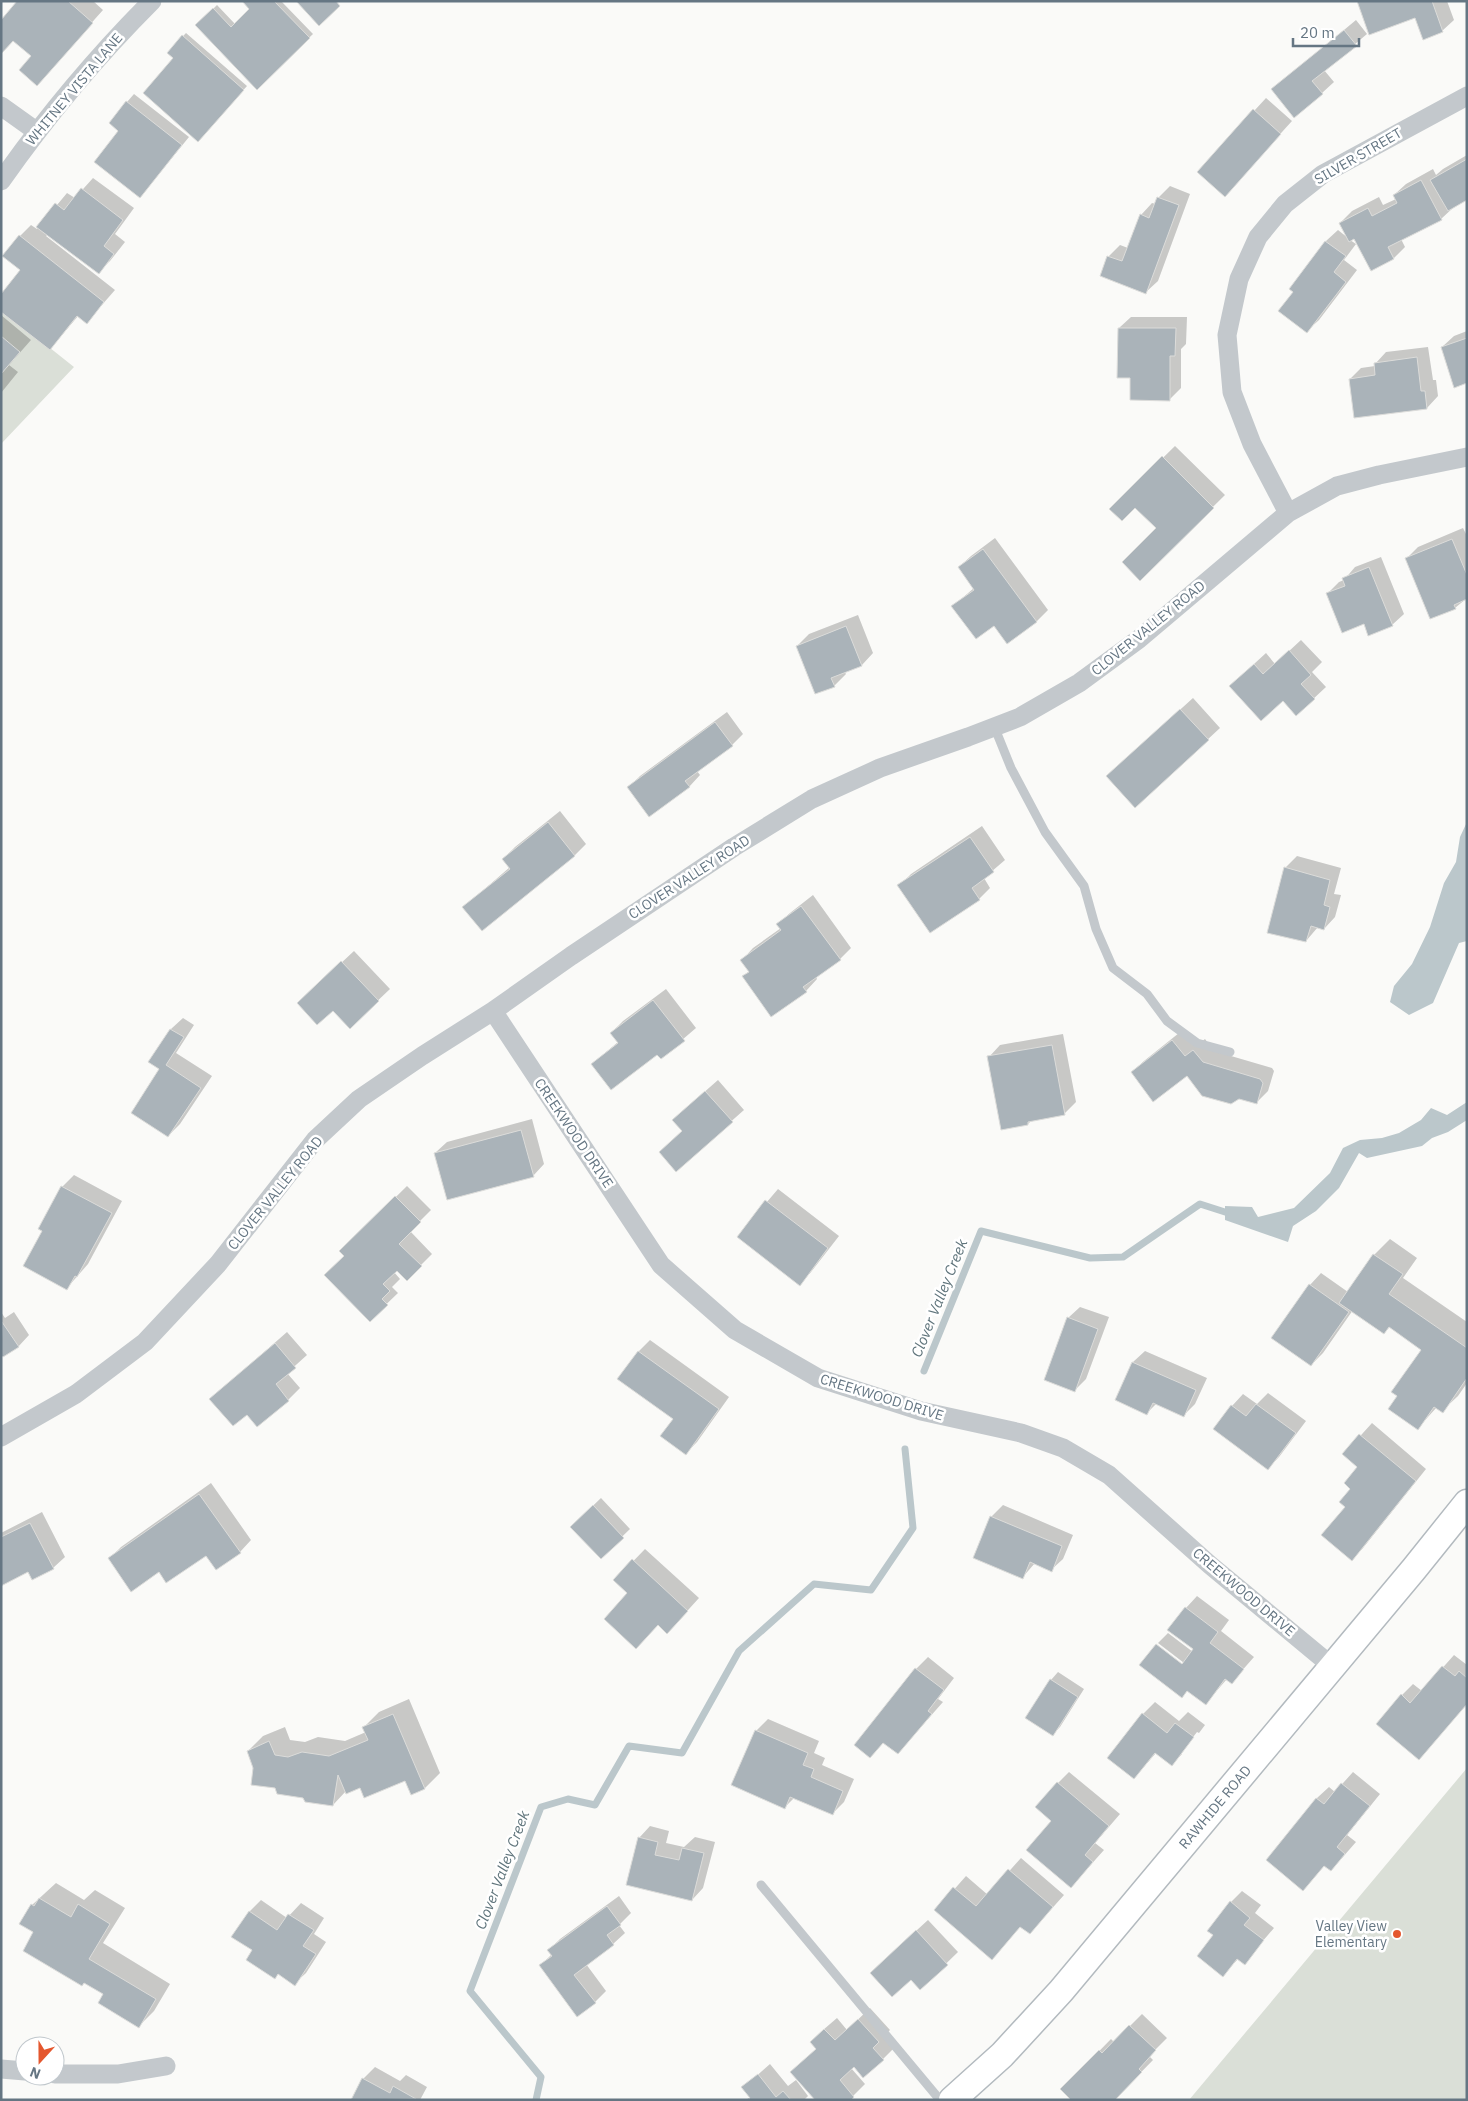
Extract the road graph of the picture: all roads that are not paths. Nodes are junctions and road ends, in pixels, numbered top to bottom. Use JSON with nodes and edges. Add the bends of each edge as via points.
{"nodes":[{"id":1,"x":152,"y":1,"type":"edge"},
{"id":2,"x":1467,"y":96,"type":"edge"},
{"id":3,"x":1,"y":106,"type":"edge"},
{"id":4,"x":36,"y":131,"type":"junction"},
{"id":5,"x":1,"y":181,"type":"edge"},
{"id":6,"x":1467,"y":457,"type":"edge"},
{"id":7,"x":1288,"y":513,"type":"junction"},
{"id":8,"x":994,"y":726,"type":"junction"},
{"id":9,"x":493,"y":1012,"type":"junction"},
{"id":10,"x":1230,"y":1052,"type":"dead end"},
{"id":11,"x":1,"y":1437,"type":"edge"},
{"id":12,"x":1467,"y":1503,"type":"edge"},
{"id":13,"x":1333,"y":1667,"type":"junction"},
{"id":14,"x":761,"y":1885,"type":"dead end"},
{"id":15,"x":166,"y":2066,"type":"dead end"},
{"id":16,"x":1,"y":2069,"type":"edge"},
{"id":17,"x":15,"y":2070,"type":"edge"},
{"id":18,"x":65,"y":2074,"type":"edge"},
{"id":19,"x":940,"y":2100,"type":"edge"},
{"id":20,"x":952,"y":2100,"type":"edge"}],
"edges":[{"from":1,"to":4,"type":"street","name":"WHITNEY VISTA LANE"},
{"from":2,"to":7,"type":"street","name":"SILVER STREET","via":[[1323,174],[1285,204],[1258,237],[1239,279],[1228,335],[1232,392],[1252,444]]},
{"from":3,"to":4,"type":"street"},
{"from":4,"to":5,"type":"street","name":"WHITNEY VISTA LANE"},
{"from":6,"to":7,"type":"street","name":"CLOVER VALLEY ROAD","via":[[1337,486]]},
{"from":7,"to":8,"type":"street","name":"CLOVER VALLEY ROAD","via":[[1139,639],[1078,683],[1020,717]]},
{"from":8,"to":9,"type":"street","name":"CLOVER VALLEY ROAD","via":[[880,768],[812,799],[734,847]]},
{"from":8,"to":10,"type":"lane","via":[[1011,768],[1045,832],[1084,886],[1096,929],[1113,968],[1147,994],[1168,1020],[1197,1043]]},
{"from":9,"to":11,"type":"street","name":"CLOVER VALLEY ROAD","via":[[359,1100],[314,1140],[218,1264],[145,1342],[76,1394]]},
{"from":9,"to":13,"type":"street","name":"CREEKWOOD DRIVE","via":[[661,1265],[735,1330],[818,1378],[921,1411],[1021,1433],[1064,1448],[1109,1475],[1210,1565]]},
{"from":12,"to":13,"type":"street","name":"RAWHIDE ROAD"},
{"from":13,"to":20,"type":"street","name":"RAWHIDE ROAD","via":[[1042,2014]]},
{"from":14,"to":19,"type":"lane"},
{"from":15,"to":18,"type":"street","via":[[118,2074]]},
{"from":16,"to":17,"type":"street"}]}
